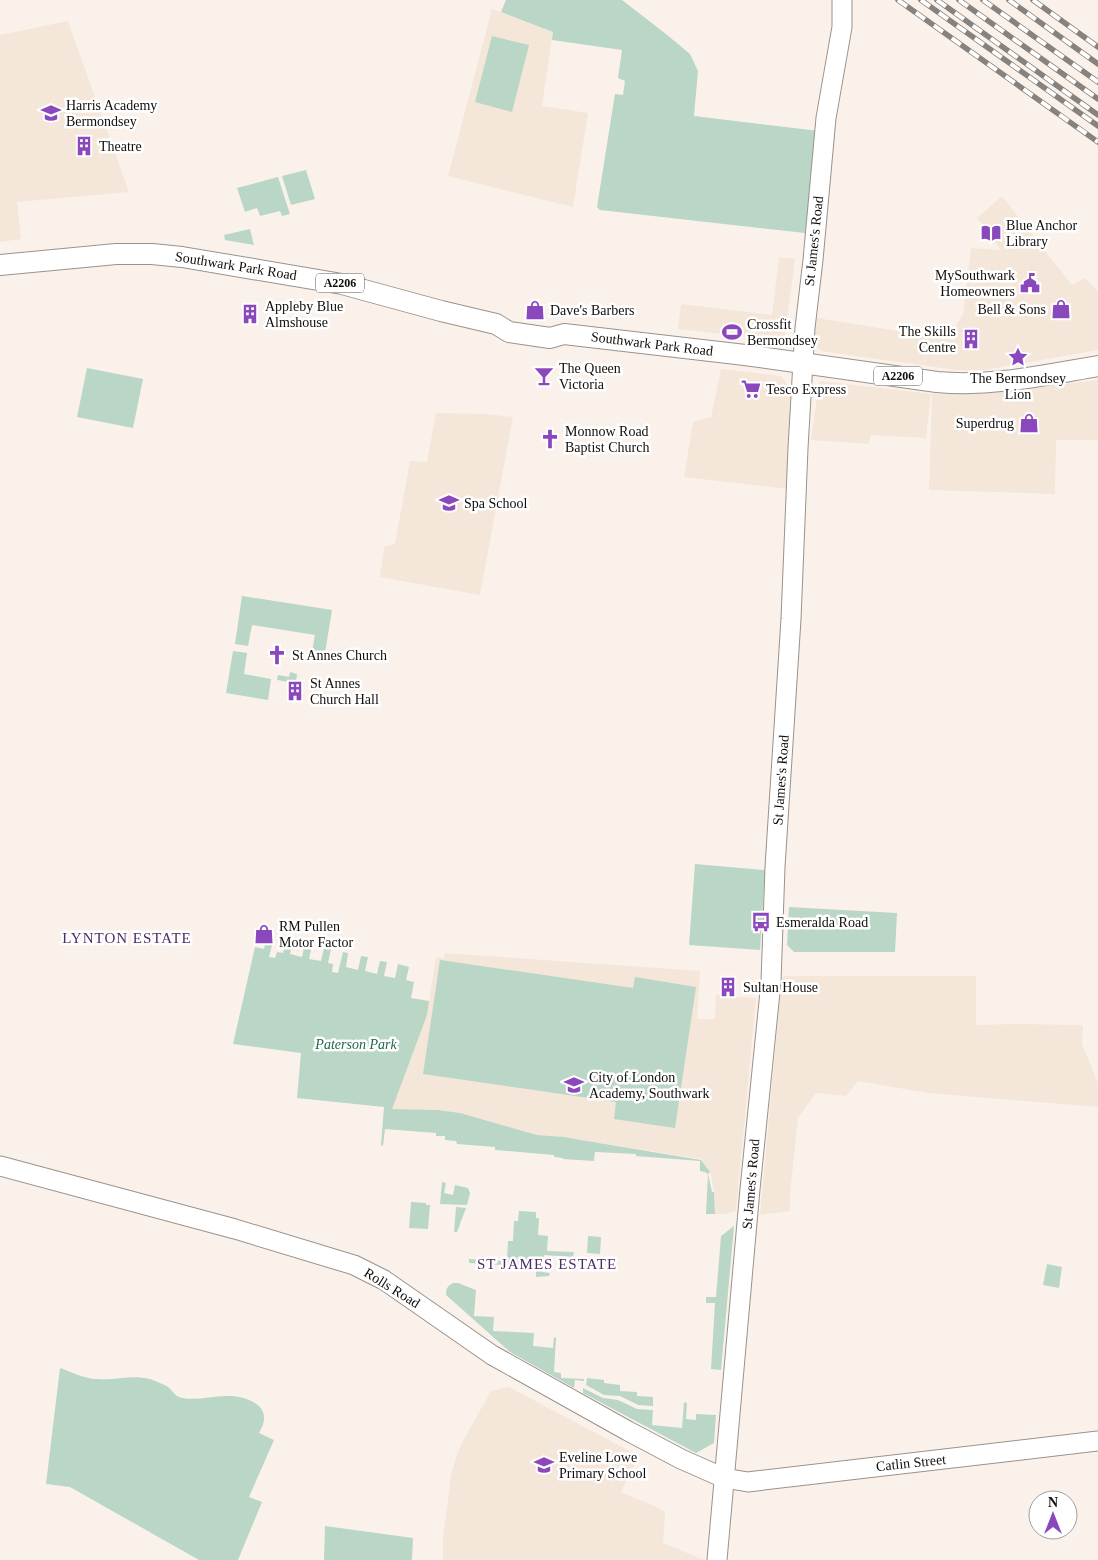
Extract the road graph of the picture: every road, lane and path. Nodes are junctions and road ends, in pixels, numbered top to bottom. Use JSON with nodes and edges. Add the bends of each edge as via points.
{"nodes":[{"id":1,"x":842,"y":0,"type":"edge"},
{"id":2,"x":0,"y":265,"type":"edge"},
{"id":3,"x":802,"y":363,"type":"junction"},
{"id":4,"x":1098,"y":366,"type":"edge"},
{"id":5,"x":0,"y":1166,"type":"edge"},
{"id":6,"x":1098,"y":1441,"type":"edge"},
{"id":7,"x":724,"y":1478,"type":"junction"},
{"id":8,"x":717,"y":1560,"type":"edge"}],
"edges":[{"from":1,"to":3,"type":"street","name":"St James's Road","via":[[842,28],[826,118]]},
{"from":2,"to":3,"type":"main road","name":"Southwark Park Road","number":"A2206","via":[[116,254],[182,257],[342,284],[496,324],[510,322],[551,328],[564,334]]},
{"from":3,"to":4,"type":"main road","name":"Southwark Park Road","number":"A2206","via":[[965,384]]},
{"from":3,"to":7,"type":"street","name":"St James's Road","via":[[772,962]]},
{"from":5,"to":7,"type":"street","name":"Rolls Road","via":[[235,1229],[354,1266],[384,1280],[492,1356],[666,1451]]},
{"from":6,"to":7,"type":"street","name":"Catlin Street","via":[[756,1482]]},
{"from":7,"to":8,"type":"street","name":"St James's Road"}]}
